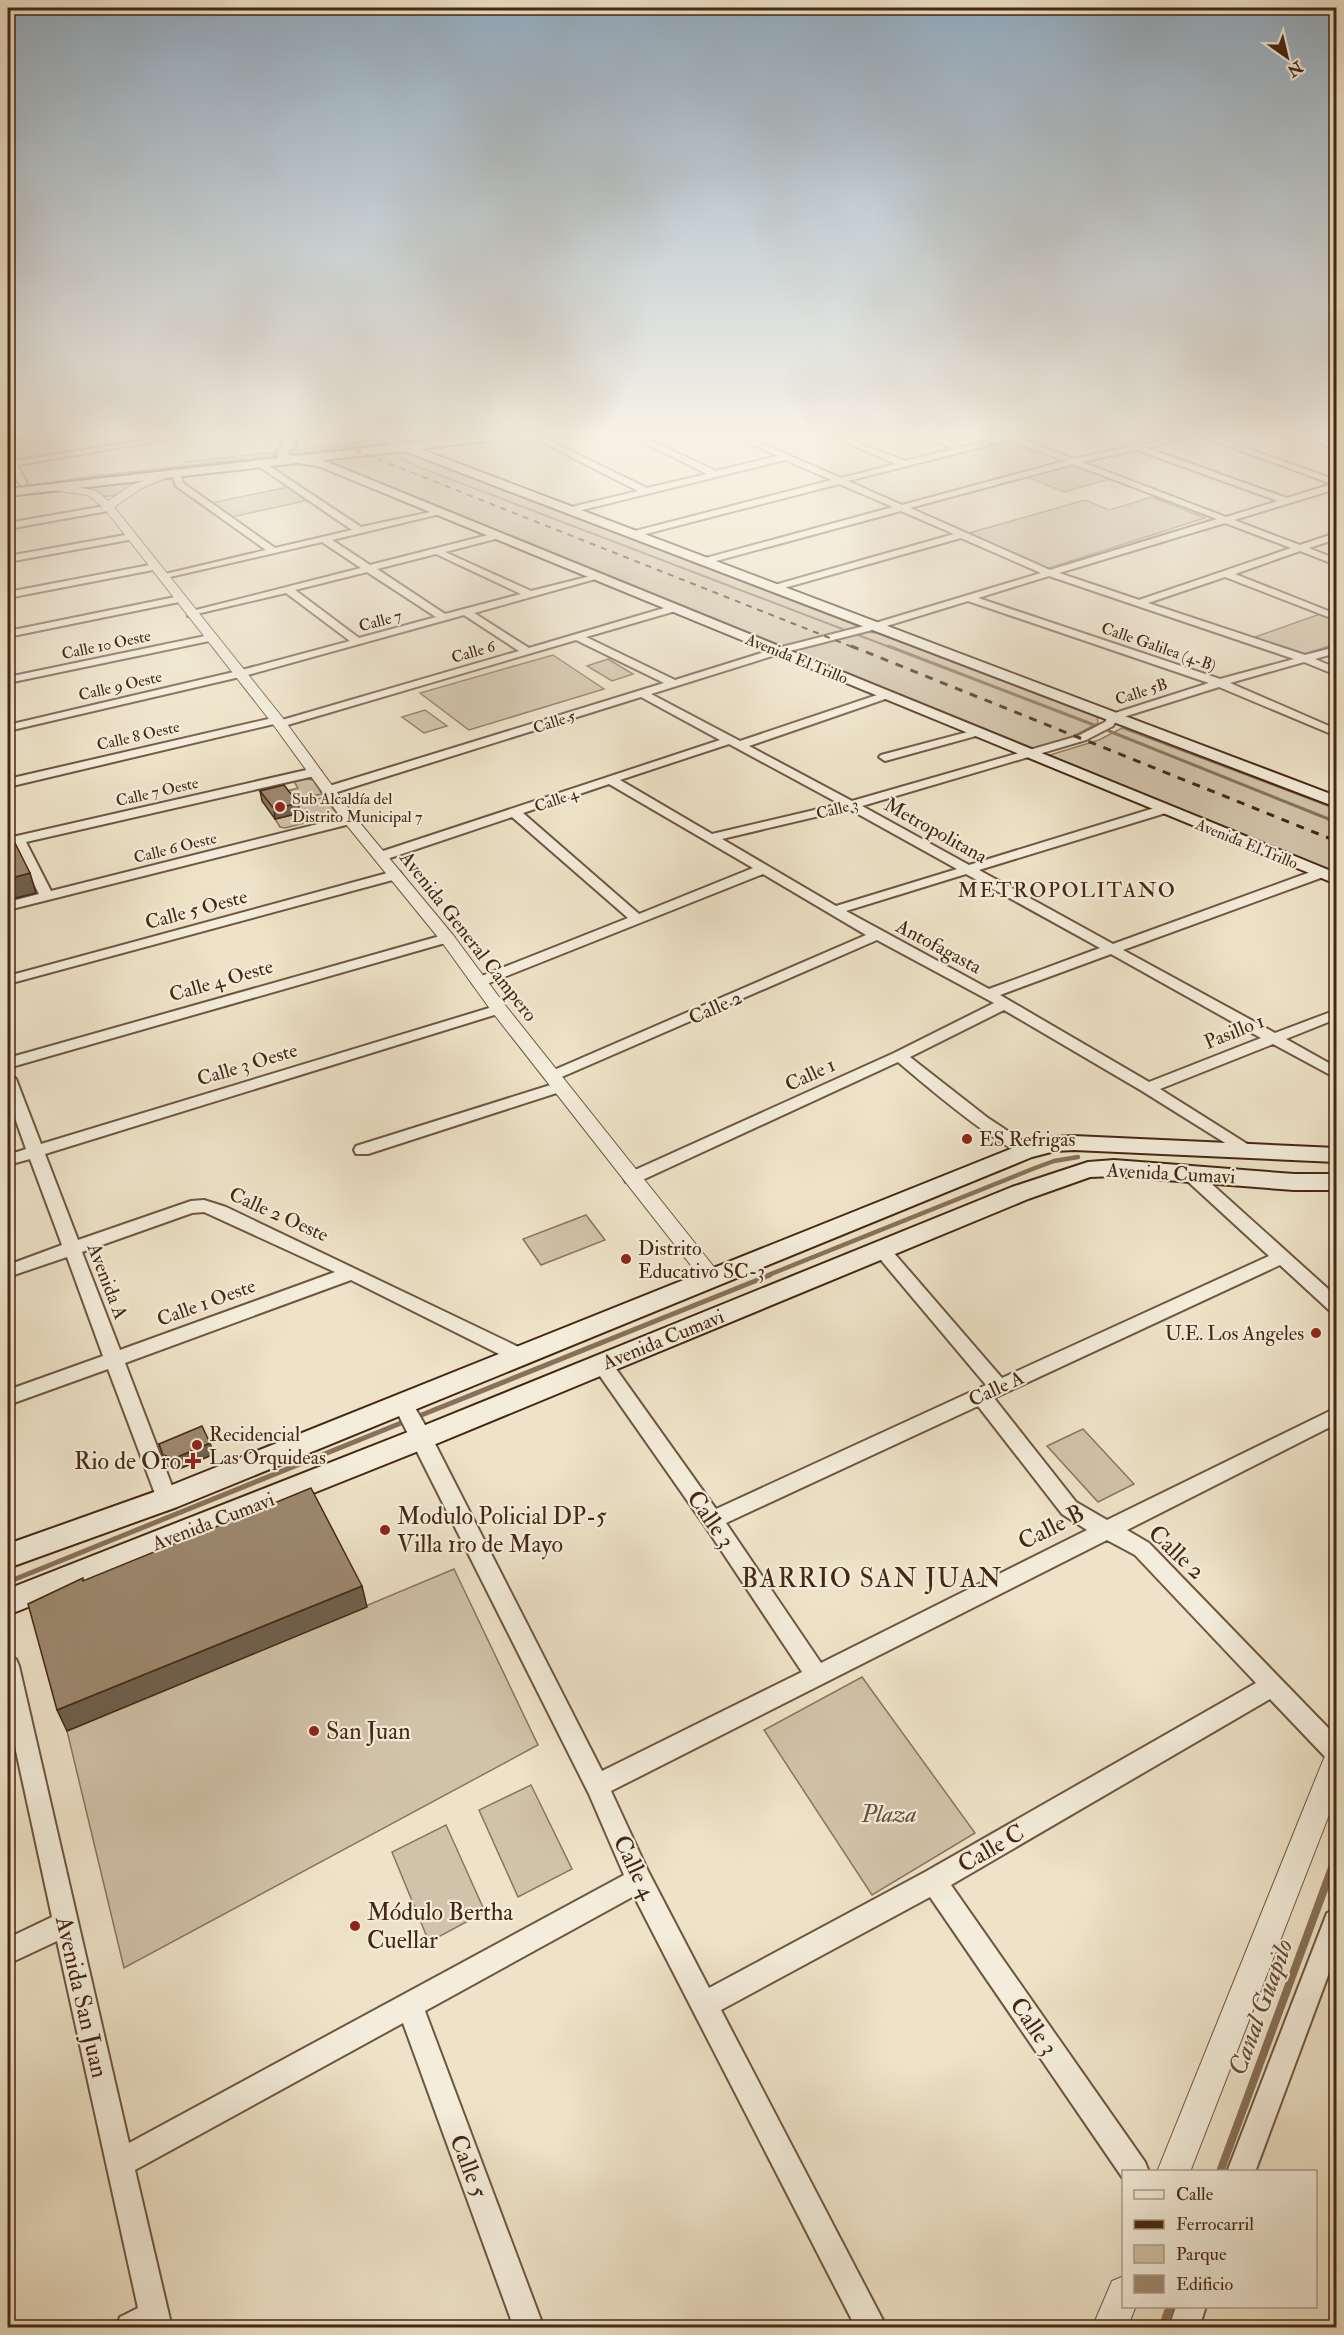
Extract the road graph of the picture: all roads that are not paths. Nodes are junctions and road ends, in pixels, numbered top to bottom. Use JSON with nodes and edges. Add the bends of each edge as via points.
{"nodes":[{"id":1,"x":81,"y":546,"type":"edge"},
{"id":2,"x":138,"y":546,"type":"edge"},
{"id":3,"x":267,"y":546,"type":"edge"},
{"id":4,"x":295,"y":546,"type":"edge"},
{"id":5,"x":335,"y":546,"type":"edge"},
{"id":6,"x":456,"y":546,"type":"edge"},
{"id":7,"x":521,"y":546,"type":"edge"},
{"id":8,"x":665,"y":546,"type":"edge"},
{"id":9,"x":759,"y":546,"type":"edge"},
{"id":10,"x":922,"y":546,"type":"edge"},
{"id":11,"x":986,"y":546,"type":"edge"},
{"id":12,"x":1138,"y":546,"type":"edge"},
{"id":13,"x":1294,"y":546,"type":"edge"},
{"id":14,"x":1305,"y":546,"type":"edge"},
{"id":15,"x":1299,"y":548,"type":"junction"},
{"id":16,"x":274,"y":551,"type":"junction"},
{"id":17,"x":436,"y":551,"type":"junction"},
{"id":18,"x":8,"y":559,"type":"edge"},
{"id":19,"x":705,"y":561,"type":"junction"},
{"id":20,"x":1336,"y":562,"type":"edge"},
{"id":21,"x":155,"y":567,"type":"junction"},
{"id":22,"x":369,"y":568,"type":"junction"},
{"id":23,"x":1049,"y":573,"type":"junction"},
{"id":24,"x":1227,"y":574,"type":"junction"},
{"id":25,"x":596,"y":576,"type":"junction"},
{"id":26,"x":164,"y":577,"type":"junction"},
{"id":27,"x":774,"y":588,"type":"junction"},
{"id":28,"x":287,"y":589,"type":"junction"},
{"id":29,"x":530,"y":594,"type":"junction"},
{"id":30,"x":8,"y":595,"type":"edge"},
{"id":31,"x":968,"y":598,"type":"junction"},
{"id":32,"x":180,"y":599,"type":"junction"},
{"id":33,"x":1139,"y":603,"type":"junction"},
{"id":34,"x":675,"y":608,"type":"junction"},
{"id":35,"x":466,"y":612,"type":"junction"},
{"id":36,"x":192,"y":614,"type":"junction"},
{"id":37,"x":1336,"y":617,"type":"edge"},
{"id":38,"x":444,"y":618,"type":"junction"},
{"id":39,"x":873,"y":626,"type":"junction"},
{"id":40,"x":8,"y":634,"type":"edge"},
{"id":41,"x":577,"y":637,"type":"junction"},
{"id":42,"x":210,"y":638,"type":"junction"},
{"id":43,"x":358,"y":642,"type":"junction"},
{"id":44,"x":1336,"y":650,"type":"edge"},
{"id":45,"x":778,"y":651,"type":"junction"},
{"id":46,"x":528,"y":652,"type":"junction"},
{"id":47,"x":1305,"y":659,"type":"junction"},
{"id":48,"x":1336,"y":672,"type":"edge"},
{"id":49,"x":240,"y":674,"type":"junction"},
{"id":50,"x":8,"y":680,"type":"edge"},
{"id":51,"x":672,"y":683,"type":"junction"},
{"id":52,"x":1220,"y":683,"type":"junction"},
{"id":53,"x":641,"y":693,"type":"junction"},
{"id":54,"x":887,"y":695,"type":"junction"},
{"id":55,"x":1113,"y":717,"type":"junction"},
{"id":56,"x":278,"y":722,"type":"junction"},
{"id":57,"x":8,"y":728,"type":"edge"},
{"id":58,"x":979,"y":732,"type":"junction"},
{"id":59,"x":1336,"y":733,"type":"edge"},
{"id":60,"x":735,"y":743,"type":"junction"},
{"id":61,"x":1031,"y":754,"type":"junction"},
{"id":62,"x":885,"y":757,"type":"dead end"},
{"id":63,"x":315,"y":772,"type":"junction"},
{"id":64,"x":612,"y":780,"type":"junction"},
{"id":65,"x":8,"y":783,"type":"edge"},
{"id":66,"x":330,"y":790,"type":"junction"},
{"id":67,"x":1336,"y":802,"type":"edge"},
{"id":68,"x":851,"y":805,"type":"junction"},
{"id":69,"x":1165,"y":809,"type":"junction"},
{"id":70,"x":514,"y":813,"type":"junction"},
{"id":71,"x":350,"y":820,"type":"junction"},
{"id":72,"x":711,"y":838,"type":"junction"},
{"id":73,"x":13,"y":840,"type":"edge"},
{"id":74,"x":382,"y":856,"type":"junction"},
{"id":75,"x":763,"y":869,"type":"junction"},
{"id":76,"x":967,"y":870,"type":"junction"},
{"id":77,"x":396,"y":875,"type":"junction"},
{"id":78,"x":1329,"y":876,"type":"edge"},
{"id":79,"x":47,"y":896,"type":"junction"},
{"id":80,"x":8,"y":906,"type":"edge"},
{"id":81,"x":836,"y":910,"type":"junction"},
{"id":82,"x":637,"y":919,"type":"junction"},
{"id":83,"x":877,"y":935,"type":"junction"},
{"id":84,"x":447,"y":938,"type":"junction"},
{"id":85,"x":1112,"y":950,"type":"junction"},
{"id":86,"x":8,"y":980,"type":"edge"},
{"id":87,"x":479,"y":982,"type":"junction"},
{"id":88,"x":988,"y":994,"type":"junction"},
{"id":89,"x":1004,"y":1004,"type":"junction"},
{"id":90,"x":499,"y":1009,"type":"junction"},
{"id":91,"x":1336,"y":1014,"type":"edge"},
{"id":92,"x":1275,"y":1037,"type":"junction"},
{"id":93,"x":900,"y":1056,"type":"junction"},
{"id":94,"x":8,"y":1063,"type":"edge"},
{"id":95,"x":1336,"y":1073,"type":"edge"},
{"id":96,"x":8,"y":1080,"type":"edge"},
{"id":97,"x":556,"y":1082,"type":"junction"},
{"id":98,"x":1148,"y":1088,"type":"junction"},
{"id":99,"x":1102,"y":1144,"type":"junction"},
{"id":100,"x":362,"y":1150,"type":"dead end"},
{"id":101,"x":35,"y":1151,"type":"junction"},
{"id":102,"x":1026,"y":1151,"type":"junction"},
{"id":103,"x":1246,"y":1151,"type":"junction"},
{"id":104,"x":1336,"y":1155,"type":"edge"},
{"id":105,"x":8,"y":1160,"type":"edge"},
{"id":106,"x":1114,"y":1168,"type":"junction"},
{"id":107,"x":1189,"y":1173,"type":"junction"},
{"id":108,"x":632,"y":1179,"type":"junction"},
{"id":109,"x":1336,"y":1182,"type":"edge"},
{"id":110,"x":940,"y":1206,"type":"junction"},
{"id":111,"x":880,"y":1249,"type":"junction"},
{"id":112,"x":72,"y":1250,"type":"junction"},
{"id":113,"x":1282,"y":1257,"type":"junction"},
{"id":114,"x":8,"y":1271,"type":"edge"},
{"id":115,"x":352,"y":1273,"type":"junction"},
{"id":116,"x":711,"y":1277,"type":"junction"},
{"id":117,"x":1336,"y":1306,"type":"edge"},
{"id":118,"x":520,"y":1356,"type":"junction"},
{"id":119,"x":113,"y":1360,"type":"junction"},
{"id":120,"x":602,"y":1364,"type":"junction"},
{"id":121,"x":990,"y":1390,"type":"junction"},
{"id":122,"x":8,"y":1398,"type":"edge"},
{"id":123,"x":1336,"y":1415,"type":"edge"},
{"id":124,"x":413,"y":1421,"type":"junction"},
{"id":125,"x":167,"y":1498,"type":"junction"},
{"id":126,"x":712,"y":1520,"type":"junction"},
{"id":127,"x":1105,"y":1530,"type":"junction"},
{"id":128,"x":8,"y":1556,"type":"edge"},
{"id":129,"x":8,"y":1602,"type":"edge"},
{"id":130,"x":8,"y":1666,"type":"edge"},
{"id":131,"x":817,"y":1676,"type":"junction"},
{"id":132,"x":1272,"y":1686,"type":"junction"},
{"id":133,"x":1336,"y":1752,"type":"edge"},
{"id":134,"x":1336,"y":1763,"type":"edge"},
{"id":135,"x":597,"y":1786,"type":"junction"},
{"id":136,"x":639,"y":1880,"type":"junction"},
{"id":137,"x":934,"y":1881,"type":"junction"},
{"id":138,"x":1336,"y":1922,"type":"edge"},
{"id":139,"x":66,"y":1924,"type":"junction"},
{"id":140,"x":8,"y":1951,"type":"edge"},
{"id":141,"x":409,"y":2004,"type":"junction"},
{"id":142,"x":705,"y":2004,"type":"junction"},
{"id":143,"x":120,"y":2163,"type":"junction"},
{"id":144,"x":1134,"y":2170,"type":"edge"},
{"id":145,"x":1174,"y":2170,"type":"edge"},
{"id":146,"x":1242,"y":2170,"type":"edge"},
{"id":147,"x":1122,"y":2298,"type":"edge"},
{"id":148,"x":1191,"y":2308,"type":"edge"},
{"id":149,"x":147,"y":2323,"type":"edge"},
{"id":150,"x":529,"y":2328,"type":"edge"},
{"id":151,"x":872,"y":2328,"type":"edge"},
{"id":152,"x":1109,"y":2328,"type":"edge"},
{"id":153,"x":1184,"y":2328,"type":"edge"}],
"edges":[{"from":1,"to":18,"type":"street"},
{"from":2,"to":21,"type":"street","name":"Avenida General Campero"},
{"from":3,"to":16,"type":"street"},
{"from":4,"to":16,"type":"street"},
{"from":5,"to":22,"type":"street"},
{"from":6,"to":17,"type":"street"},
{"from":7,"to":25,"type":"main road","name":"Avenida El Trillo"},
{"from":8,"to":19,"type":"main road"},
{"from":9,"to":19,"type":"street"},
{"from":10,"to":27,"type":"street"},
{"from":11,"to":23,"type":"street"},
{"from":12,"to":23,"type":"street","name":"Calle 5"},
{"from":13,"to":15,"type":"street"},
{"from":14,"to":15,"type":"street"},
{"from":15,"to":20,"type":"street"},
{"from":15,"to":24,"type":"street"},
{"from":16,"to":26,"type":"street"},
{"from":17,"to":22,"type":"street"},
{"from":17,"to":29,"type":"street"},
{"from":19,"to":27,"type":"main road"},
{"from":21,"to":26,"type":"street","name":"Avenida General Campero"},
{"from":21,"to":30,"type":"street"},
{"from":22,"to":28,"type":"street"},
{"from":22,"to":38,"type":"street"},
{"from":23,"to":31,"type":"street","name":"Calle 5"},
{"from":23,"to":33,"type":"street"},
{"from":24,"to":33,"type":"street"},
{"from":24,"to":37,"type":"street"},
{"from":25,"to":29,"type":"street","name":"Calle 7"},
{"from":25,"to":34,"type":"main road","name":"Avenida El Trillo"},
{"from":26,"to":32,"type":"street","name":"Avenida General Campero"},
{"from":27,"to":39,"type":"main road"},
{"from":28,"to":36,"type":"street"},
{"from":28,"to":43,"type":"street"},
{"from":29,"to":35,"type":"street","name":"Calle 7"},
{"from":31,"to":39,"type":"street","name":"Calle 5"},
{"from":31,"to":52,"type":"street","name":"Calle Galilea (4-B)"},
{"from":32,"to":36,"type":"street","name":"Avenida General Campero"},
{"from":32,"to":40,"type":"street"},
{"from":33,"to":47,"type":"street"},
{"from":34,"to":41,"type":"street","name":"Calle 6"},
{"from":34,"to":45,"type":"main road","name":"Avenida El Trillo"},
{"from":35,"to":38,"type":"street","name":"Calle 7"},
{"from":35,"to":46,"type":"street"},
{"from":36,"to":42,"type":"street","name":"Avenida General Campero"},
{"from":38,"to":43,"type":"street","name":"Calle 7"},
{"from":39,"to":45,"type":"street","name":"Calle 5"},
{"from":39,"to":55,"type":"main road"},
{"from":41,"to":46,"type":"street","name":"Calle 6"},
{"from":41,"to":51,"type":"street"},
{"from":42,"to":49,"type":"street","name":"Avenida General Campero"},
{"from":42,"to":50,"type":"street","name":"Calle 10 Oeste"},
{"from":43,"to":49,"type":"street","name":"Calle 7"},
{"from":44,"to":47,"type":"street","name":"Calle 5B"},
{"from":45,"to":51,"type":"street","name":"Calle 5"},
{"from":45,"to":54,"type":"main road","name":"Avenida El Trillo"},
{"from":46,"to":56,"type":"street","name":"Calle 6"},
{"from":47,"to":48,"type":"street"},
{"from":47,"to":52,"type":"street","name":"Calle 5B"},
{"from":49,"to":56,"type":"street","name":"Avenida General Campero"},
{"from":49,"to":57,"type":"street","name":"Calle 9 Oeste"},
{"from":51,"to":53,"type":"street","name":"Calle 5"},
{"from":52,"to":55,"type":"street","name":"Calle 5B"},
{"from":52,"to":59,"type":"street","name":"Calle Galilea (4-B)"},
{"from":53,"to":60,"type":"street","name":"Metropolitana"},
{"from":53,"to":66,"type":"street","name":"Calle 5"},
{"from":54,"to":58,"type":"main road","name":"Avenida El Trillo"},
{"from":54,"to":60,"type":"street","name":"Calle 4"},
{"from":55,"to":61,"type":"street","name":"Calle 5B","via":[[1109,724],[1082,738]]},
{"from":55,"to":67,"type":"main road"},
{"from":56,"to":63,"type":"street","name":"Avenida General Campero"},
{"from":56,"to":65,"type":"street","name":"Calle 8 Oeste"},
{"from":58,"to":61,"type":"main road","name":"Avenida El Trillo"},
{"from":58,"to":62,"type":"street"},
{"from":60,"to":64,"type":"street","name":"Calle 4"},
{"from":60,"to":68,"type":"street","name":"Metropolitana"},
{"from":61,"to":68,"type":"street","name":"Calle 3"},
{"from":61,"to":69,"type":"main road","name":"Avenida El Trillo"},
{"from":63,"to":66,"type":"street","name":"Avenida General Campero"},
{"from":63,"to":73,"type":"street","name":"Calle 7 Oeste"},
{"from":64,"to":70,"type":"street","name":"Calle 4"},
{"from":64,"to":72,"type":"street","name":"Antofagasta"},
{"from":66,"to":71,"type":"street","name":"Avenida General Campero"},
{"from":68,"to":72,"type":"street","name":"Calle 3"},
{"from":68,"to":76,"type":"street","name":"Metropolitana"},
{"from":69,"to":76,"type":"street"},
{"from":69,"to":78,"type":"main road","name":"Avenida El Trillo"},
{"from":70,"to":74,"type":"street","name":"Calle 4"},
{"from":70,"to":82,"type":"street"},
{"from":71,"to":74,"type":"street","name":"Avenida General Campero"},
{"from":71,"to":79,"type":"street","name":"Calle 6 Oeste"},
{"from":72,"to":75,"type":"street","name":"Antofagasta"},
{"from":73,"to":79,"type":"street"},
{"from":74,"to":77,"type":"street","name":"Avenida General Campero"},
{"from":75,"to":81,"type":"street","name":"Antofagasta"},
{"from":75,"to":82,"type":"street"},
{"from":76,"to":81,"type":"street"},
{"from":76,"to":85,"type":"street","name":"Metropolitana"},
{"from":77,"to":84,"type":"street","name":"Avenida General Campero"},
{"from":77,"to":86,"type":"street","name":"Calle 5 Oeste"},
{"from":78,"to":85,"type":"street"},
{"from":79,"to":80,"type":"street","name":"Calle 6 Oeste"},
{"from":81,"to":83,"type":"street","name":"Antofagasta"},
{"from":82,"to":87,"type":"street"},
{"from":83,"to":88,"type":"street","name":"Antofagasta"},
{"from":83,"to":97,"type":"street","name":"Calle 2"},
{"from":84,"to":87,"type":"street","name":"Avenida General Campero"},
{"from":84,"to":94,"type":"street","name":"Calle 4 Oeste"},
{"from":85,"to":88,"type":"street"},
{"from":85,"to":92,"type":"street","name":"Metropolitana"},
{"from":87,"to":90,"type":"street","name":"Avenida General Campero"},
{"from":88,"to":89,"type":"street","name":"Antofagasta"},
{"from":89,"to":93,"type":"street","name":"Calle 1"},
{"from":89,"to":98,"type":"street","name":"Antofagasta"},
{"from":90,"to":97,"type":"street","name":"Avenida General Campero"},
{"from":90,"to":101,"type":"street","name":"Calle 3 Oeste"},
{"from":91,"to":92,"type":"street","name":"Pasillo 1"},
{"from":92,"to":95,"type":"street","name":"Metropolitana"},
{"from":92,"to":98,"type":"street","name":"Pasillo 1"},
{"from":93,"to":102,"type":"street","via":[[982,1122]]},
{"from":93,"to":108,"type":"street","name":"Calle 1"},
{"from":96,"to":101,"type":"street","name":"Avenida A"},
{"from":97,"to":100,"type":"street","name":"Calle 2"},
{"from":97,"to":108,"type":"street","name":"Avenida General Campero"},
{"from":98,"to":103,"type":"street","name":"Antofagasta"},
{"from":99,"to":102,"type":"main road","name":"Avenida Cumavi","via":[[1055,1144]]},
{"from":99,"to":103,"type":"main road","name":"Avenida Cumavi"},
{"from":99,"to":106,"type":"main road"},
{"from":101,"to":105,"type":"street","name":"Calle 3 Oeste"},
{"from":101,"to":112,"type":"street","name":"Avenida A"},
{"from":102,"to":110,"type":"main road","name":"Avenida Cumavi"},
{"from":103,"to":104,"type":"main road","name":"Avenida Cumavi"},
{"from":106,"to":107,"type":"main road","name":"Avenida Cumavi"},
{"from":106,"to":110,"type":"main road","name":"Avenida Cumavi","via":[[1088,1170],[1020,1193]]},
{"from":107,"to":109,"type":"main road","name":"Avenida Cumavi"},
{"from":107,"to":113,"type":"street"},
{"from":108,"to":116,"type":"street","name":"Avenida General Campero"},
{"from":110,"to":111,"type":"main road","name":"Avenida Cumavi"},
{"from":110,"to":116,"type":"main road","name":"Avenida Cumavi"},
{"from":111,"to":120,"type":"main road","name":"Avenida Cumavi"},
{"from":111,"to":121,"type":"street","name":"Calle 2"},
{"from":112,"to":114,"type":"street","name":"Calle 2 Oeste"},
{"from":112,"to":115,"type":"street","name":"Calle 2 Oeste","via":[[191,1207],[204,1206]]},
{"from":112,"to":119,"type":"street","name":"Avenida A"},
{"from":113,"to":117,"type":"street"},
{"from":113,"to":121,"type":"street","name":"Calle A"},
{"from":115,"to":118,"type":"street","name":"Calle 2 Oeste"},
{"from":115,"to":119,"type":"street","name":"Calle 1 Oeste"},
{"from":116,"to":118,"type":"main road","name":"Avenida Cumavi"},
{"from":118,"to":124,"type":"main road","name":"Avenida Cumavi"},
{"from":119,"to":122,"type":"street","name":"Calle 1 Oeste"},
{"from":119,"to":125,"type":"street","name":"Avenida A"},
{"from":120,"to":124,"type":"main road","name":"Avenida Cumavi"},
{"from":120,"to":126,"type":"street","name":"Calle 3"},
{"from":121,"to":126,"type":"street","name":"Calle A"},
{"from":121,"to":127,"type":"street","name":"Calle 2","via":[[1069,1508]]},
{"from":123,"to":127,"type":"street","name":"Calle B"},
{"from":124,"to":125,"type":"main road","name":"Avenida Cumavi"},
{"from":124,"to":129,"type":"main road","name":"Avenida Cumavi"},
{"from":124,"to":135,"type":"street","name":"Calle 4"},
{"from":125,"to":128,"type":"main road","name":"Avenida Cumavi"},
{"from":126,"to":131,"type":"street","name":"Calle 3"},
{"from":127,"to":131,"type":"street","name":"Calle B"},
{"from":127,"to":132,"type":"street","name":"Calle 2","via":[[1142,1549]]},
{"from":130,"to":139,"type":"street","name":"Avenida San Juan"},
{"from":131,"to":135,"type":"street","name":"Calle B"},
{"from":132,"to":133,"type":"street","name":"Calle 2"},
{"from":132,"to":137,"type":"street","name":"Calle C"},
{"from":134,"to":145,"type":"street"},
{"from":135,"to":136,"type":"street","name":"Calle 4"},
{"from":136,"to":141,"type":"street"},
{"from":136,"to":142,"type":"street","name":"Calle 4"},
{"from":137,"to":142,"type":"street","name":"Calle C"},
{"from":137,"to":144,"type":"street","name":"Calle 3"},
{"from":138,"to":146,"type":"street"},
{"from":139,"to":140,"type":"street"},
{"from":139,"to":143,"type":"street","name":"Avenida San Juan"},
{"from":141,"to":143,"type":"street"},
{"from":141,"to":150,"type":"street","name":"Calle 5"},
{"from":142,"to":151,"type":"street","name":"Calle 4"},
{"from":143,"to":149,"type":"street","name":"Avenida San Juan"},
{"from":147,"to":152,"type":"street"},
{"from":148,"to":153,"type":"street"}]}
